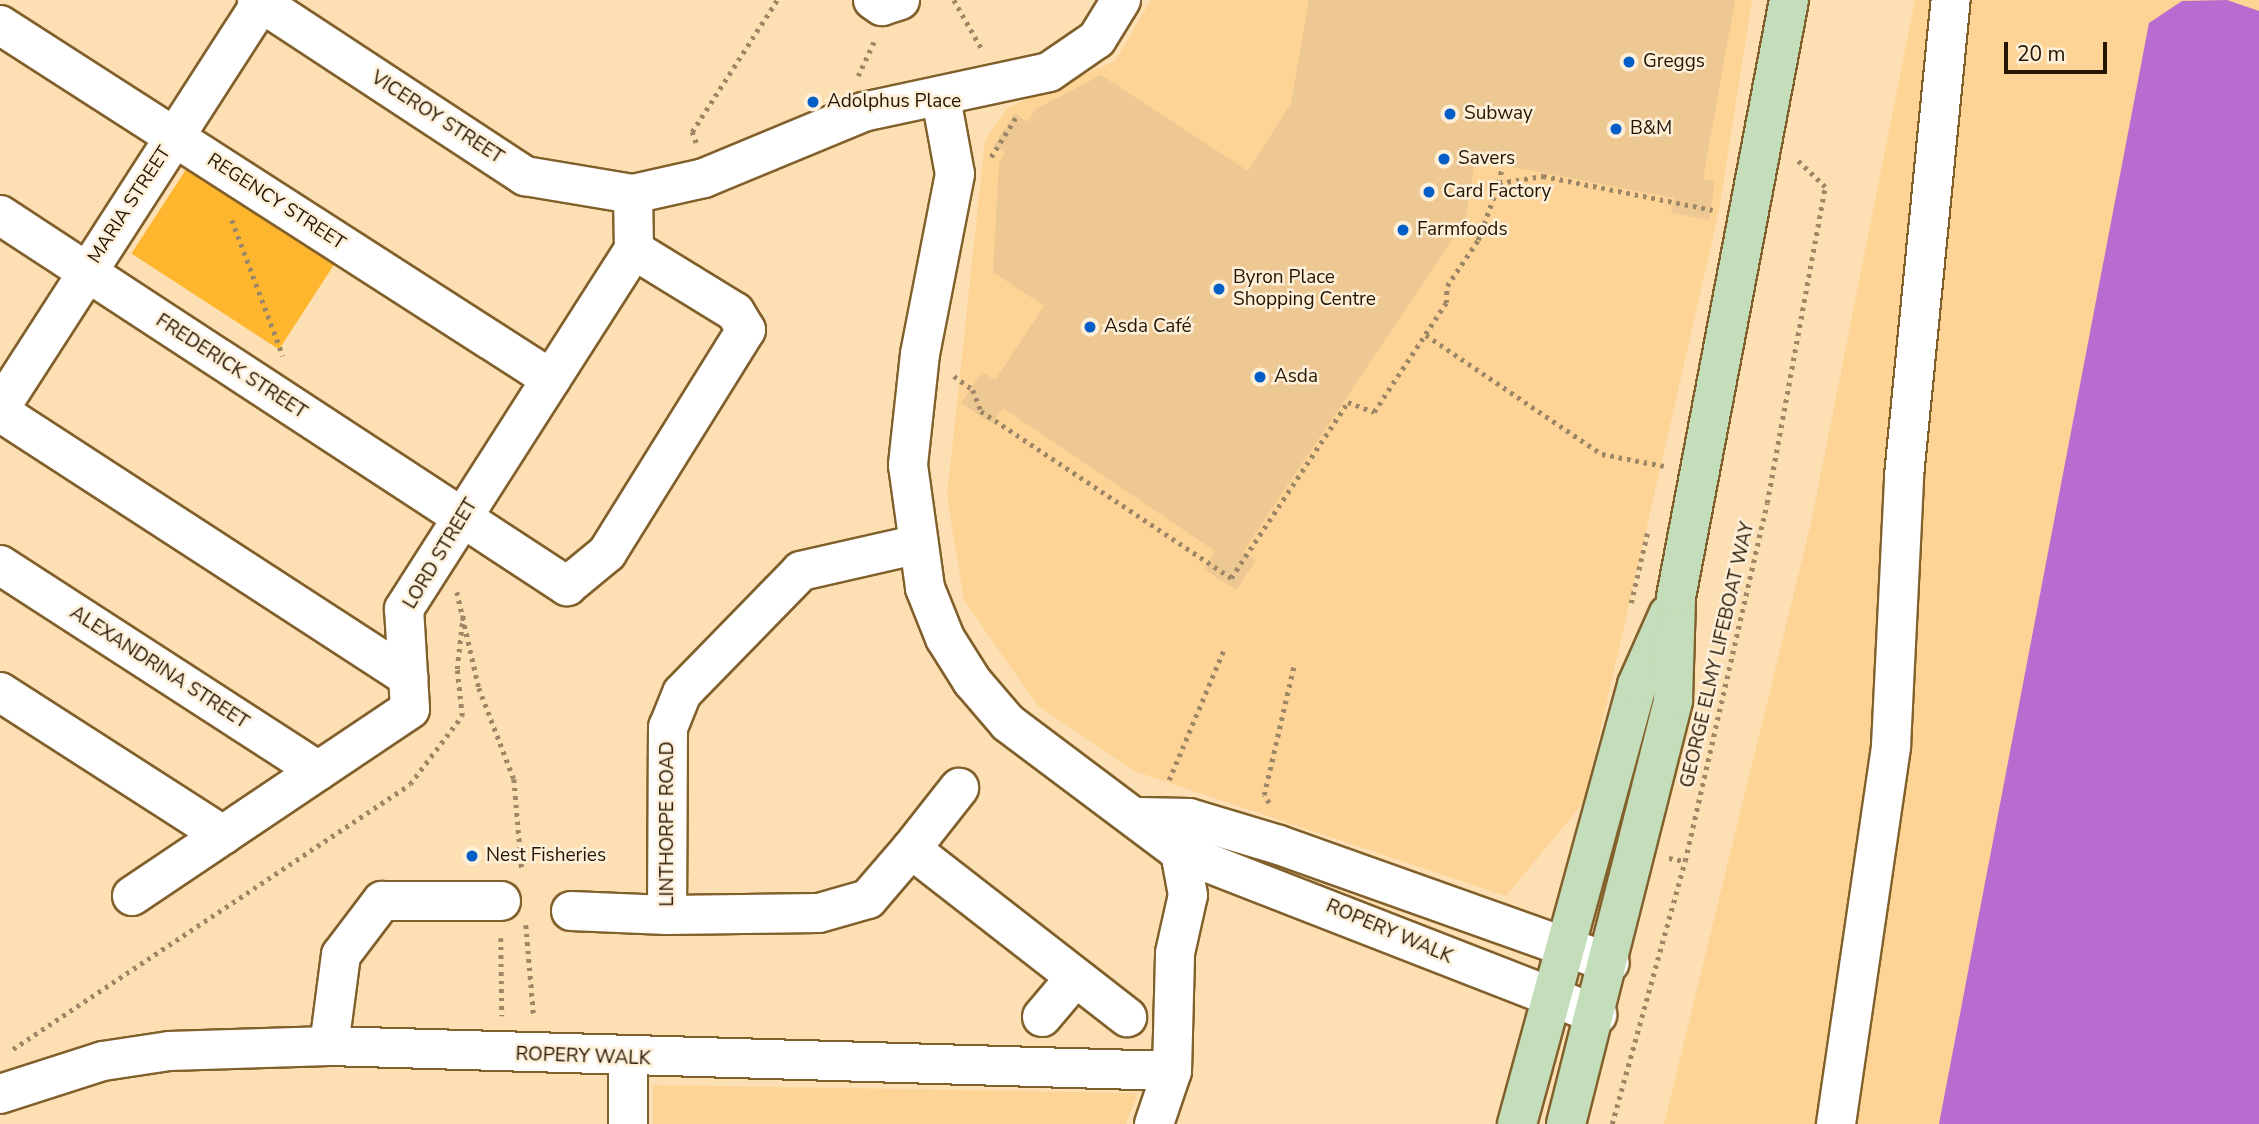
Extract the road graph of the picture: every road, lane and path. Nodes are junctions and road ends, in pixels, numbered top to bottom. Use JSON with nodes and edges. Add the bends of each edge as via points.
{"nodes":[{"id":1,"x":777,"y":0,"type":"edge"},
{"id":2,"x":1121,"y":0,"type":"edge"},
{"id":3,"x":1789,"y":0,"type":"edge"},
{"id":4,"x":1951,"y":0,"type":"edge"},
{"id":5,"x":259,"y":1,"type":"edge"},
{"id":6,"x":886,"y":3,"type":"edge"},
{"id":7,"x":0,"y":25,"type":"edge"},
{"id":8,"x":871,"y":81,"type":"dead end"},
{"id":9,"x":941,"y":98,"type":"junction"},
{"id":10,"x":175,"y":137,"type":"junction"},
{"id":11,"x":699,"y":152,"type":"dead end"},
{"id":12,"x":1502,"y":166,"type":"dead end"},
{"id":13,"x":1499,"y":183,"type":"junction"},
{"id":14,"x":1825,"y":187,"type":"dead end"},
{"id":15,"x":633,"y":194,"type":"junction"},
{"id":16,"x":229,"y":210,"type":"dead end"},
{"id":17,"x":0,"y":215,"type":"edge"},
{"id":18,"x":1716,"y":225,"type":"dead end"},
{"id":19,"x":634,"y":250,"type":"junction"},
{"id":20,"x":87,"y":272,"type":"junction"},
{"id":21,"x":1425,"y":334,"type":"junction"},
{"id":22,"x":285,"y":361,"type":"dead end"},
{"id":23,"x":551,"y":379,"type":"junction"},
{"id":24,"x":952,"y":389,"type":"dead end"},
{"id":25,"x":0,"y":410,"type":"edge"},
{"id":26,"x":1667,"y":452,"type":"dead end"},
{"id":27,"x":1664,"y":466,"type":"junction"},
{"id":28,"x":1660,"y":479,"type":"dead end"},
{"id":29,"x":1651,"y":520,"type":"dead end"},
{"id":30,"x":452,"y":533,"type":"junction"},
{"id":31,"x":915,"y":545,"type":"junction"},
{"id":32,"x":0,"y":565,"type":"edge"},
{"id":33,"x":1676,"y":597,"type":"junction"},
{"id":34,"x":1629,"y":614,"type":"dead end"},
{"id":35,"x":463,"y":615,"type":"junction"},
{"id":36,"x":1225,"y":647,"type":"dead end"},
{"id":37,"x":1294,"y":665,"type":"dead end"},
{"id":38,"x":408,"y":677,"type":"junction"},
{"id":39,"x":0,"y":692,"type":"edge"},
{"id":40,"x":318,"y":771,"type":"junction"},
{"id":41,"x":1161,"y":785,"type":"dead end"},
{"id":42,"x":959,"y":788,"type":"dead end"},
{"id":43,"x":1274,"y":814,"type":"dead end"},
{"id":44,"x":223,"y":835,"type":"junction"},
{"id":45,"x":1201,"y":840,"type":"junction"},
{"id":46,"x":911,"y":849,"type":"junction"},
{"id":47,"x":132,"y":896,"type":"dead end"},
{"id":48,"x":517,"y":901,"type":"junction"},
{"id":49,"x":571,"y":911,"type":"dead end"},
{"id":50,"x":667,"y":915,"type":"junction"},
{"id":51,"x":1564,"y":946,"type":"junction"},
{"id":52,"x":1610,"y":963,"type":"junction"},
{"id":53,"x":1074,"y":978,"type":"junction"},
{"id":54,"x":1549,"y":998,"type":"junction"},
{"id":55,"x":1597,"y":1015,"type":"junction"},
{"id":56,"x":1042,"y":1017,"type":"dead end"},
{"id":57,"x":1127,"y":1017,"type":"dead end"},
{"id":58,"x":330,"y":1046,"type":"junction"},
{"id":59,"x":520,"y":1054,"type":"junction"},
{"id":60,"x":0,"y":1058,"type":"edge"},
{"id":61,"x":628,"y":1059,"type":"junction"},
{"id":62,"x":1172,"y":1071,"type":"junction"},
{"id":63,"x":0,"y":1094,"type":"edge"},
{"id":64,"x":628,"y":1124,"type":"edge"},
{"id":65,"x":1154,"y":1124,"type":"edge"},
{"id":66,"x":1517,"y":1124,"type":"edge"},
{"id":67,"x":1566,"y":1124,"type":"edge"},
{"id":68,"x":1612,"y":1124,"type":"edge"},
{"id":69,"x":1836,"y":1124,"type":"edge"}],
"edges":[{"from":1,"to":11,"type":"path","via":[[692,132]]},
{"from":2,"to":9,"type":"street","via":[[1074,59],[1021,83]]},
{"from":3,"to":33,"type":"main road"},
{"from":4,"to":69,"type":"street","via":[[1904,476],[1891,746]]},
{"from":5,"to":10,"type":"street","name":"MARIA STREET"},
{"from":5,"to":15,"type":"street","name":"VICEROY STREET","via":[[525,176]]},
{"from":6,"to":8,"type":"path","via":[[857,73],[858,84]]},
{"from":7,"to":10,"type":"street","name":"REGENCY STREET"},
{"from":9,"to":15,"type":"street","via":[[863,112],[704,178]]},
{"from":9,"to":31,"type":"street","via":[[955,174],[920,354],[908,465]]},
{"from":10,"to":20,"type":"street","name":"MARIA STREET"},
{"from":10,"to":23,"type":"street","name":"REGENCY STREET"},
{"from":12,"to":13,"type":"path"},
{"from":13,"to":18,"type":"path","via":[[1543,176],[1719,211]]},
{"from":13,"to":21,"type":"path","via":[[1478,240]]},
{"from":14,"to":68,"type":"path","name":"GEORGE ELMY LIFEBOAT WAY","via":[[1767,503],[1691,835]]},
{"from":15,"to":19,"type":"street"},
{"from":16,"to":22,"type":"path"},
{"from":17,"to":20,"type":"street","name":"FREDERICK STREET"},
{"from":19,"to":23,"type":"street","name":"LORD STREET"},
{"from":19,"to":30,"type":"street","name":"FREDERICK STREET","via":[[735,312],[746,330],[607,553],[567,586]]},
{"from":20,"to":25,"type":"street","name":"MARIA STREET"},
{"from":20,"to":30,"type":"street","name":"FREDERICK STREET"},
{"from":21,"to":24,"type":"path","via":[[1374,412],[1348,402],[1231,578],[981,411],[972,390],[954,375]]},
{"from":21,"to":27,"type":"path","via":[[1602,454]]},
{"from":23,"to":30,"type":"street","name":"LORD STREET"},
{"from":25,"to":38,"type":"street"},
{"from":26,"to":27,"type":"path"},
{"from":27,"to":28,"type":"path"},
{"from":29,"to":34,"type":"path"},
{"from":30,"to":35,"type":"path"},
{"from":30,"to":38,"type":"street","name":"LORD STREET","via":[[404,609]]},
{"from":31,"to":45,"type":"street","via":[[945,638],[972,681],[1008,723],[1138,817]]},
{"from":31,"to":50,"type":"street","name":"LINTHORPE ROAD","via":[[801,571],[682,692],[668,727]]},
{"from":32,"to":40,"type":"street","name":"ALEXANDRINA STREET"},
{"from":33,"to":51,"type":"main road","via":[[1637,685]]},
{"from":33,"to":52,"type":"main road","via":[[1673,700]]},
{"from":35,"to":48,"type":"path","via":[[479,688],[514,779]]},
{"from":35,"to":60,"type":"path","via":[[457,668],[461,716],[410,784]]},
{"from":36,"to":41,"type":"path","via":[[1186,751]]},
{"from":37,"to":43,"type":"path","via":[[1264,795]]},
{"from":38,"to":40,"type":"street","name":"LORD STREET","via":[[410,709]]},
{"from":39,"to":44,"type":"street"},
{"from":40,"to":44,"type":"street","name":"LORD STREET"},
{"from":42,"to":46,"type":"street","name":"LINTHORPE ROAD"},
{"from":44,"to":47,"type":"street","name":"LORD STREET"},
{"from":45,"to":51,"type":"street"},
{"from":45,"to":54,"type":"street","name":"ROPERY WALK"},
{"from":45,"to":62,"type":"street","via":[[1175,953]]},
{"from":46,"to":50,"type":"street","name":"LINTHORPE ROAD","via":[[868,900],[819,913]]},
{"from":46,"to":53,"type":"street"},
{"from":48,"to":58,"type":"street","via":[[382,901],[341,955]]},
{"from":48,"to":59,"type":"path"},
{"from":48,"to":59,"type":"path"},
{"from":49,"to":50,"type":"street"},
{"from":51,"to":52,"type":"street"},
{"from":51,"to":54,"type":"main road"},
{"from":52,"to":55,"type":"main road"},
{"from":53,"to":56,"type":"street"},
{"from":53,"to":57,"type":"street"},
{"from":54,"to":55,"type":"street","name":"ROPERY WALK"},
{"from":54,"to":66,"type":"main road"},
{"from":55,"to":67,"type":"main road"},
{"from":58,"to":59,"type":"street","name":"ROPERY WALK"},
{"from":58,"to":63,"type":"street","name":"ROPERY WALK","via":[[169,1051],[103,1061]]},
{"from":59,"to":61,"type":"street","name":"ROPERY WALK"},
{"from":61,"to":62,"type":"street","name":"ROPERY WALK"},
{"from":61,"to":64,"type":"street"},
{"from":62,"to":65,"type":"street"}]}
